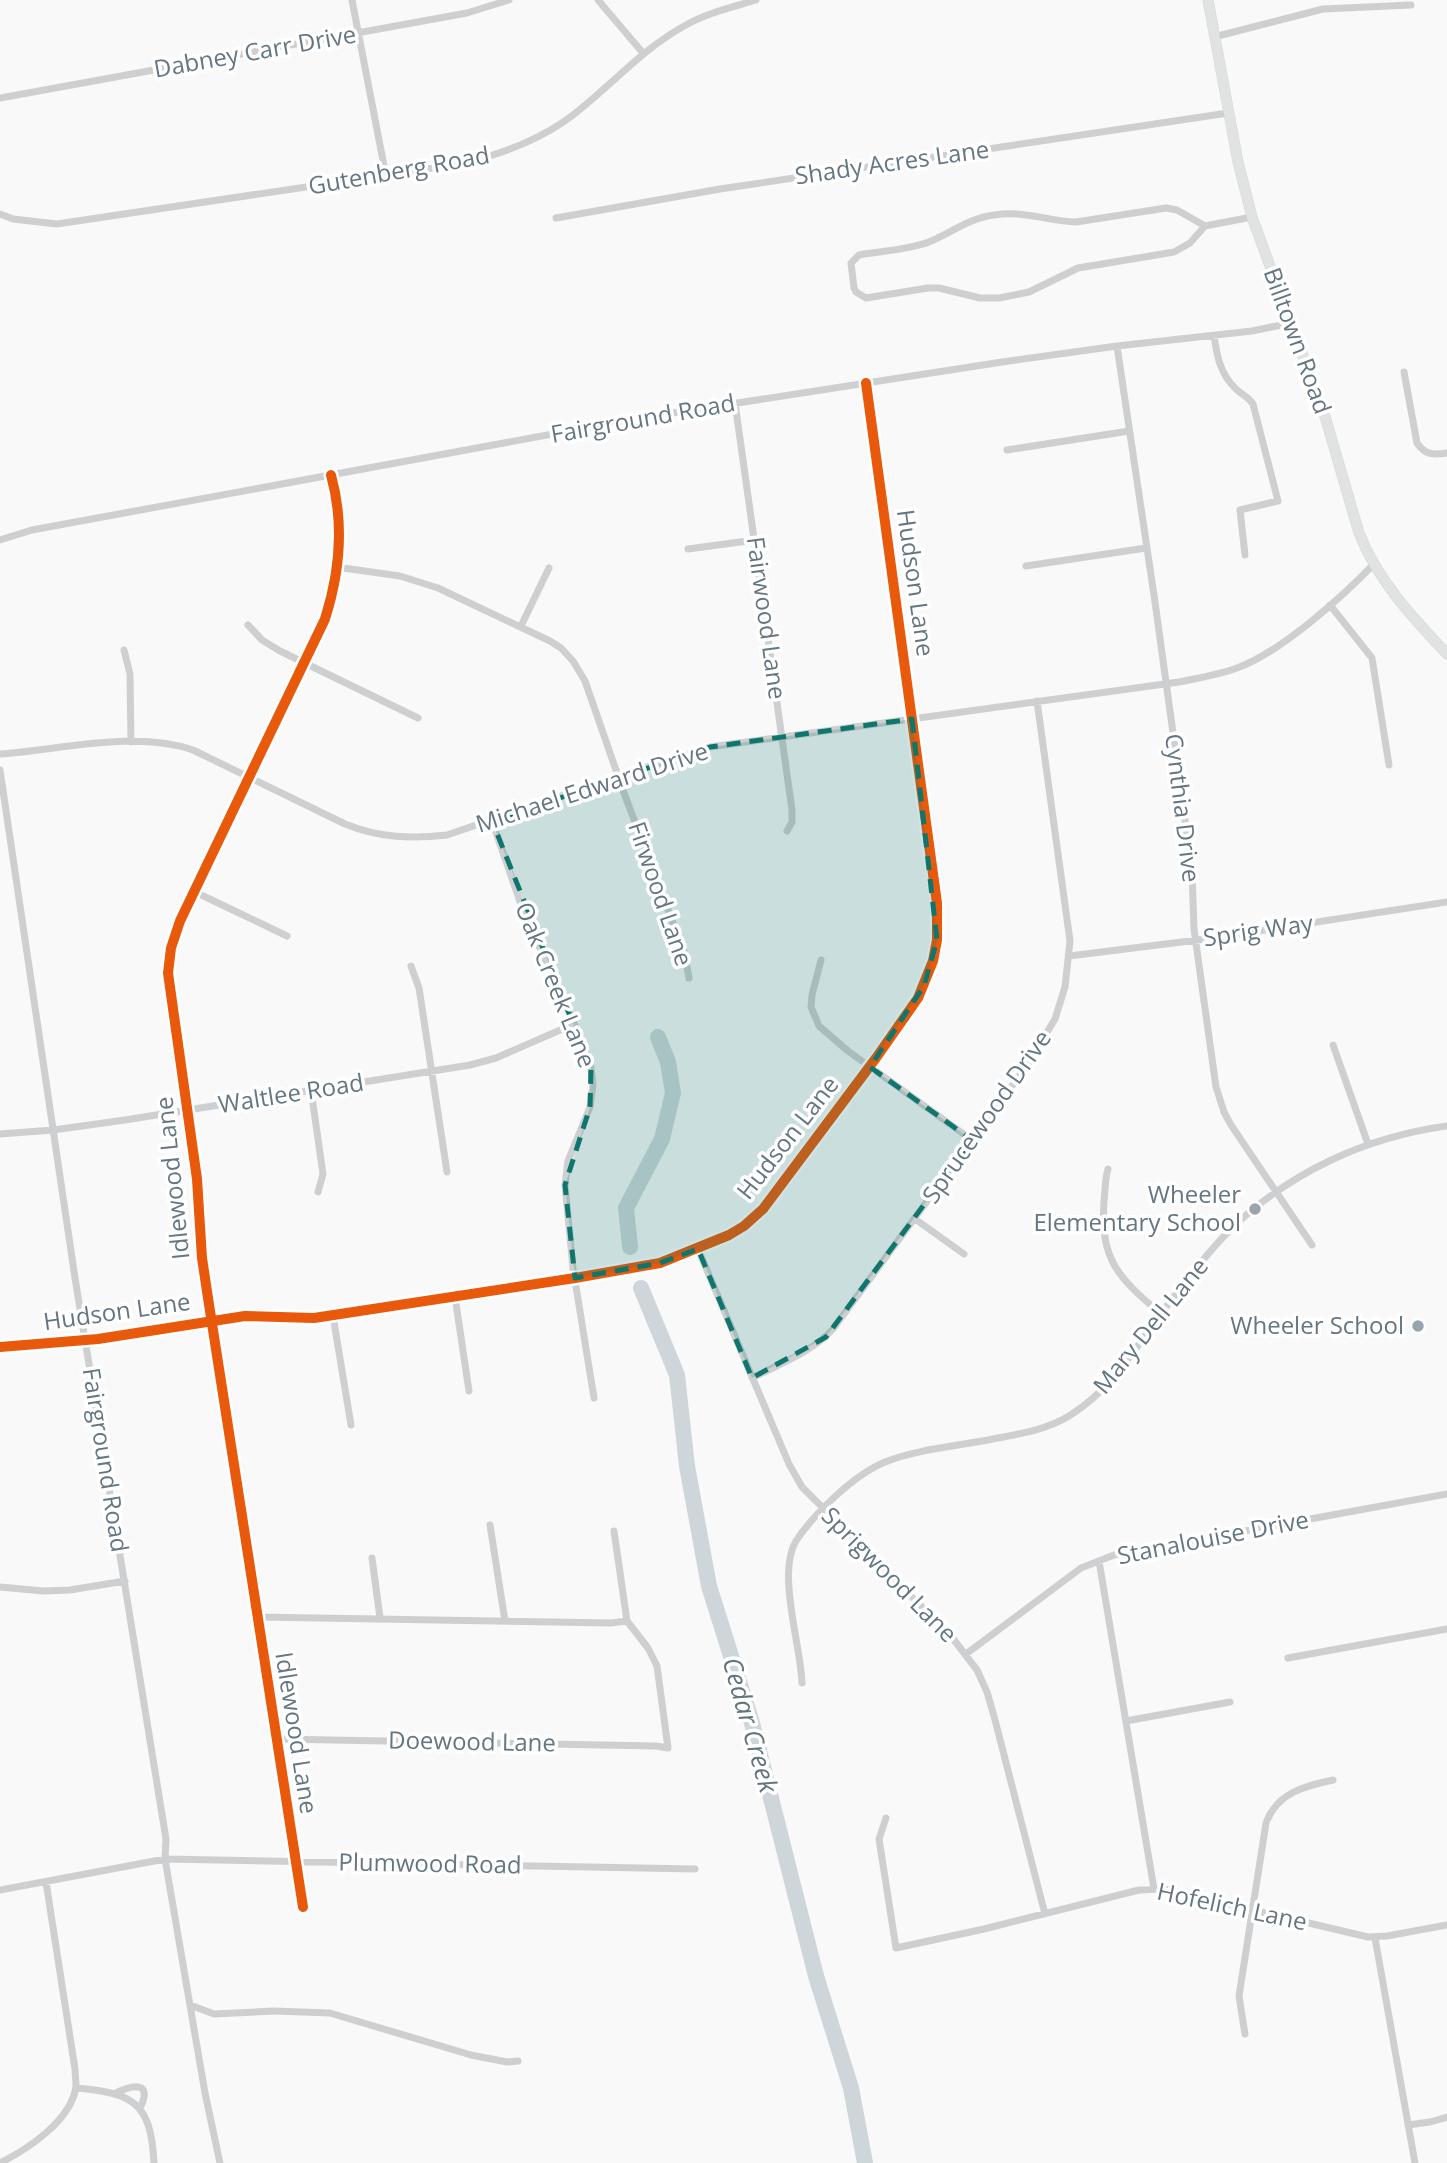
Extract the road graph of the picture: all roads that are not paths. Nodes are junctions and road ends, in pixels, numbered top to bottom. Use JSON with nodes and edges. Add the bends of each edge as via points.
{"nodes":[{"id":1,"x":352,"y":0,"type":"edge"},
{"id":2,"x":509,"y":0,"type":"edge"},
{"id":3,"x":598,"y":0,"type":"edge"},
{"id":4,"x":757,"y":0,"type":"edge"},
{"id":5,"x":1208,"y":0,"type":"edge"},
{"id":6,"x":1410,"y":5,"type":"dead end"},
{"id":7,"x":358,"y":33,"type":"junction"},
{"id":8,"x":1214,"y":37,"type":"junction"},
{"id":9,"x":643,"y":53,"type":"junction"},
{"id":10,"x":0,"y":98,"type":"edge"},
{"id":11,"x":1228,"y":113,"type":"junction"},
{"id":12,"x":386,"y":176,"type":"junction"},
{"id":13,"x":0,"y":214,"type":"edge"},
{"id":14,"x":1252,"y":217,"type":"junction"},
{"id":15,"x":556,"y":218,"type":"dead end"},
{"id":16,"x":1205,"y":226,"type":"junction"},
{"id":17,"x":1291,"y":323,"type":"junction"},
{"id":18,"x":1214,"y":336,"type":"junction"},
{"id":19,"x":1117,"y":346,"type":"junction"},
{"id":20,"x":1404,"y":372,"type":"dead end"},
{"id":21,"x":866,"y":383,"type":"junction"},
{"id":22,"x":735,"y":403,"type":"junction"},
{"id":23,"x":1129,"y":431,"type":"junction"},
{"id":24,"x":1007,"y":450,"type":"dead end"},
{"id":25,"x":1447,"y":453,"type":"edge"},
{"id":26,"x":331,"y":475,"type":"junction"},
{"id":27,"x":0,"y":540,"type":"edge"},
{"id":28,"x":755,"y":540,"type":"junction"},
{"id":29,"x":1146,"y":548,"type":"junction"},
{"id":30,"x":688,"y":549,"type":"dead end"},
{"id":31,"x":1245,"y":555,"type":"dead end"},
{"id":32,"x":1374,"y":564,"type":"junction"},
{"id":33,"x":1026,"y":566,"type":"dead end"},
{"id":34,"x":336,"y":567,"type":"junction"},
{"id":35,"x":548,"y":568,"type":"dead end"},
{"id":36,"x":1330,"y":605,"type":"junction"},
{"id":37,"x":248,"y":625,"type":"dead end"},
{"id":38,"x":521,"y":626,"type":"junction"},
{"id":39,"x":124,"y":650,"type":"dead end"},
{"id":40,"x":1447,"y":654,"type":"edge"},
{"id":41,"x":304,"y":663,"type":"junction"},
{"id":42,"x":1166,"y":684,"type":"junction"},
{"id":43,"x":1037,"y":701,"type":"junction"},
{"id":44,"x":418,"y":719,"type":"dead end"},
{"id":45,"x":912,"y":719,"type":"junction"},
{"id":46,"x":782,"y":736,"type":"junction"},
{"id":47,"x":131,"y":742,"type":"junction"},
{"id":48,"x":0,"y":754,"type":"edge"},
{"id":49,"x":1389,"y":765,"type":"dead end"},
{"id":50,"x":0,"y":770,"type":"edge"},
{"id":51,"x":618,"y":776,"type":"junction"},
{"id":52,"x":248,"y":777,"type":"junction"},
{"id":53,"x":492,"y":821,"type":"junction"},
{"id":54,"x":787,"y":831,"type":"dead end"},
{"id":55,"x":194,"y":891,"type":"junction"},
{"id":56,"x":1447,"y":902,"type":"edge"},
{"id":57,"x":287,"y":936,"type":"dead end"},
{"id":58,"x":1195,"y":940,"type":"junction"},
{"id":59,"x":1069,"y":956,"type":"junction"},
{"id":60,"x":821,"y":960,"type":"dead end"},
{"id":61,"x":411,"y":966,"type":"dead end"},
{"id":62,"x":689,"y":978,"type":"dead end"},
{"id":63,"x":574,"y":1024,"type":"junction"},
{"id":64,"x":1334,"y":1045,"type":"dead end"},
{"id":65,"x":870,"y":1066,"type":"junction"},
{"id":66,"x":432,"y":1072,"type":"junction"},
{"id":67,"x":311,"y":1090,"type":"junction"},
{"id":68,"x":187,"y":1110,"type":"junction"},
{"id":69,"x":1447,"y":1126,"type":"edge"},
{"id":70,"x":53,"y":1130,"type":"junction"},
{"id":71,"x":0,"y":1134,"type":"edge"},
{"id":72,"x":972,"y":1140,"type":"junction"},
{"id":73,"x":1368,"y":1144,"type":"junction"},
{"id":74,"x":1108,"y":1168,"type":"dead end"},
{"id":75,"x":447,"y":1172,"type":"dead end"},
{"id":76,"x":1277,"y":1191,"type":"junction"},
{"id":77,"x":318,"y":1192,"type":"dead end"},
{"id":78,"x":915,"y":1219,"type":"junction"},
{"id":79,"x":1312,"y":1245,"type":"dead end"},
{"id":80,"x":698,"y":1249,"type":"junction"},
{"id":81,"x":964,"y":1254,"type":"dead end"},
{"id":82,"x":575,"y":1278,"type":"junction"},
{"id":83,"x":455,"y":1297,"type":"junction"},
{"id":84,"x":1161,"y":1314,"type":"junction"},
{"id":85,"x":333,"y":1316,"type":"junction"},
{"id":86,"x":212,"y":1321,"type":"junction"},
{"id":87,"x":86,"y":1340,"type":"junction"},
{"id":88,"x":0,"y":1347,"type":"edge"},
{"id":89,"x":752,"y":1378,"type":"junction"},
{"id":90,"x":470,"y":1391,"type":"dead end"},
{"id":91,"x":594,"y":1398,"type":"dead end"},
{"id":92,"x":351,"y":1425,"type":"dead end"},
{"id":93,"x":1447,"y":1494,"type":"edge"},
{"id":94,"x":823,"y":1509,"type":"junction"},
{"id":95,"x":490,"y":1525,"type":"dead end"},
{"id":96,"x":614,"y":1531,"type":"dead end"},
{"id":97,"x":372,"y":1559,"type":"dead end"},
{"id":98,"x":1099,"y":1561,"type":"junction"},
{"id":99,"x":125,"y":1581,"type":"junction"},
{"id":100,"x":0,"y":1587,"type":"edge"},
{"id":101,"x":257,"y":1617,"type":"junction"},
{"id":102,"x":380,"y":1618,"type":"junction"},
{"id":103,"x":505,"y":1621,"type":"junction"},
{"id":104,"x":627,"y":1621,"type":"junction"},
{"id":105,"x":1447,"y":1629,"type":"edge"},
{"id":106,"x":966,"y":1654,"type":"junction"},
{"id":107,"x":1288,"y":1658,"type":"dead end"},
{"id":108,"x":802,"y":1683,"type":"dead end"},
{"id":109,"x":1230,"y":1702,"type":"dead end"},
{"id":110,"x":1126,"y":1721,"type":"junction"},
{"id":111,"x":276,"y":1740,"type":"junction"},
{"id":112,"x":1333,"y":1780,"type":"dead end"},
{"id":113,"x":886,"y":1818,"type":"dead end"},
{"id":114,"x":166,"y":1860,"type":"junction"},
{"id":115,"x":295,"y":1861,"type":"junction"},
{"id":116,"x":695,"y":1869,"type":"dead end"},
{"id":117,"x":46,"y":1882,"type":"junction"},
{"id":118,"x":1154,"y":1889,"type":"junction"},
{"id":119,"x":0,"y":1890,"type":"edge"},
{"id":120,"x":303,"y":1907,"type":"dead end"},
{"id":121,"x":1251,"y":1909,"type":"junction"},
{"id":122,"x":1045,"y":1914,"type":"junction"},
{"id":123,"x":1447,"y":1924,"type":"edge"},
{"id":124,"x":1375,"y":1938,"type":"junction"},
{"id":125,"x":190,"y":2006,"type":"junction"},
{"id":126,"x":1245,"y":2034,"type":"dead end"},
{"id":127,"x":518,"y":2062,"type":"dead end"},
{"id":128,"x":76,"y":2088,"type":"junction"},
{"id":129,"x":115,"y":2094,"type":"junction"},
{"id":130,"x":140,"y":2108,"type":"junction"},
{"id":131,"x":1447,"y":2118,"type":"edge"},
{"id":132,"x":1408,"y":2125,"type":"junction"},
{"id":133,"x":0,"y":2163,"type":"edge"},
{"id":134,"x":154,"y":2163,"type":"edge"},
{"id":135,"x":220,"y":2163,"type":"edge"},
{"id":136,"x":1415,"y":2163,"type":"edge"}],
"edges":[{"from":1,"to":7,"type":"street"},
{"from":2,"to":7,"type":"street","name":"Dabney Carr Drive","via":[[467,13]]},
{"from":3,"to":9,"type":"street"},
{"from":4,"to":9,"type":"street","name":"Gutenberg Road","via":[[687,24]]},
{"from":5,"to":8,"type":"main road","name":"Billtown Road"},
{"from":6,"to":8,"type":"street","via":[[1322,9]]},
{"from":7,"to":10,"type":"street","name":"Dabney Carr Drive"},
{"from":7,"to":12,"type":"street"},
{"from":8,"to":11,"type":"main road","name":"Billtown Road"},
{"from":9,"to":12,"type":"street","name":"Gutenberg Road","via":[[572,116],[536,138],[467,163]]},
{"from":11,"to":14,"type":"main road","name":"Billtown Road"},
{"from":11,"to":15,"type":"street","name":"Shady Acres Lane"},
{"from":12,"to":13,"type":"street","name":"Gutenberg Road","via":[[57,224]]},
{"from":14,"to":16,"type":"street"},
{"from":14,"to":17,"type":"main road","name":"Billtown Road"},
{"from":16,"to":16,"type":"street","via":[[1166,208],[1076,222],[993,215],[925,243],[859,255],[851,263],[854,288],[866,298],[928,288],[981,298],[1015,296],[1078,268],[1174,252]]},
{"from":17,"to":18,"type":"street","name":"Fairground Road"},
{"from":17,"to":32,"type":"main road","name":"Billtown Road","via":[[1324,413],[1359,533]]},
{"from":18,"to":19,"type":"street","name":"Fairground Road"},
{"from":18,"to":31,"type":"street","via":[[1226,378],[1253,404],[1278,501],[1240,510]]},
{"from":19,"to":21,"type":"street","name":"Fairground Road"},
{"from":19,"to":23,"type":"street","name":"Cynthia Drive"},
{"from":20,"to":25,"type":"street","via":[[1417,443],[1433,456]]},
{"from":21,"to":22,"type":"street","name":"Fairground Road"},
{"from":21,"to":45,"type":"street","name":"Hudson Lane"},
{"from":22,"to":26,"type":"street","name":"Fairground Road"},
{"from":22,"to":28,"type":"street","name":"Fairwood Lane"},
{"from":23,"to":24,"type":"street"},
{"from":23,"to":29,"type":"street","name":"Cynthia Drive"},
{"from":26,"to":27,"type":"street","name":"Fairground Road","via":[[32,530]]},
{"from":26,"to":34,"type":"street","name":"Idlewood Lane","via":[[340,519]]},
{"from":28,"to":30,"type":"street"},
{"from":28,"to":46,"type":"street","name":"Fairwood Lane"},
{"from":29,"to":33,"type":"street"},
{"from":29,"to":42,"type":"street","name":"Cynthia Drive"},
{"from":32,"to":36,"type":"street","name":"Michael Edward Drive"},
{"from":32,"to":40,"type":"main road","name":"Billtown Road","via":[[1398,600]]},
{"from":34,"to":38,"type":"street","name":"Firwood Lane","via":[[422,583]]},
{"from":34,"to":41,"type":"street","name":"Idlewood Lane","via":[[325,619]]},
{"from":35,"to":38,"type":"street"},
{"from":36,"to":42,"type":"street","name":"Michael Edward Drive","via":[[1252,662]]},
{"from":36,"to":49,"type":"street","via":[[1372,658]]},
{"from":37,"to":41,"type":"street","via":[[262,640]]},
{"from":38,"to":51,"type":"street","name":"Firwood Lane","via":[[561,648],[573,661]]},
{"from":39,"to":47,"type":"street","via":[[130,674]]},
{"from":41,"to":44,"type":"street"},
{"from":41,"to":52,"type":"street","name":"Idlewood Lane"},
{"from":42,"to":43,"type":"street","name":"Michael Edward Drive"},
{"from":42,"to":58,"type":"street","name":"Cynthia Drive","via":[[1192,871]]},
{"from":43,"to":45,"type":"street","name":"Michael Edward Drive"},
{"from":43,"to":59,"type":"street","name":"Sprucewood Drive"},
{"from":45,"to":46,"type":"street","name":"Michael Edward Drive"},
{"from":45,"to":65,"type":"street","name":"Hudson Lane","via":[[937,903],[937,940],[924,986]]},
{"from":46,"to":51,"type":"street","name":"Michael Edward Drive","via":[[710,747]]},
{"from":46,"to":54,"type":"street","name":"Fairwood Lane","via":[[793,815]]},
{"from":47,"to":48,"type":"street","name":"Michael Edward Drive"},
{"from":47,"to":52,"type":"street","name":"Michael Edward Drive","via":[[175,744]]},
{"from":50,"to":70,"type":"street","name":"Fairground Road"},
{"from":51,"to":53,"type":"street","name":"Michael Edward Drive"},
{"from":51,"to":62,"type":"street","name":"Firwood Lane","via":[[684,952]]},
{"from":52,"to":53,"type":"street","name":"Michael Edward Drive","via":[[368,832],[420,838]]},
{"from":52,"to":55,"type":"street","name":"Idlewood Lane"},
{"from":53,"to":63,"type":"street","name":"Oak Creek Lane","via":[[524,913]]},
{"from":55,"to":57,"type":"street"},
{"from":55,"to":68,"type":"street","name":"Idlewood Lane","via":[[174,936],[168,972]]},
{"from":56,"to":58,"type":"street","name":"Sprig Way"},
{"from":58,"to":59,"type":"street","name":"Sprig Way"},
{"from":58,"to":76,"type":"street","name":"Cynthia Drive","via":[[1219,1097],[1231,1125]]},
{"from":59,"to":72,"type":"street","name":"Sprucewood Drive","via":[[1055,1019]]},
{"from":60,"to":65,"type":"street","via":[[812,1013],[827,1034]]},
{"from":61,"to":66,"type":"street","via":[[419,988]]},
{"from":63,"to":66,"type":"street","name":"Waltlee Road","via":[[496,1058]]},
{"from":63,"to":82,"type":"street","name":"Oak Creek Lane","via":[[593,1084],[590,1107],[568,1161],[565,1185]]},
{"from":64,"to":73,"type":"street"},
{"from":65,"to":72,"type":"street"},
{"from":65,"to":80,"type":"street","name":"Hudson Lane","via":[[763,1209],[744,1226]]},
{"from":66,"to":67,"type":"street","name":"Waltlee Road"},
{"from":66,"to":75,"type":"street"},
{"from":67,"to":68,"type":"street","name":"Waltlee Road"},
{"from":67,"to":77,"type":"street","via":[[323,1174]]},
{"from":68,"to":70,"type":"street","name":"Waltlee Road"},
{"from":68,"to":86,"type":"street","name":"Idlewood Lane"},
{"from":69,"to":73,"type":"street","name":"Mary Dell Lane"},
{"from":70,"to":71,"type":"street","name":"Waltlee Road"},
{"from":70,"to":87,"type":"street","name":"Fairground Road"},
{"from":72,"to":78,"type":"street","name":"Sprucewood Drive"},
{"from":73,"to":76,"type":"street","name":"Mary Dell Lane"},
{"from":74,"to":84,"type":"street","via":[[1104,1226],[1109,1254],[1120,1275]]},
{"from":76,"to":79,"type":"street","name":"Cynthia Drive"},
{"from":76,"to":84,"type":"street","name":"Mary Dell Lane","via":[[1224,1237]]},
{"from":78,"to":81,"type":"street"},
{"from":78,"to":89,"type":"street","name":"Sprucewood Drive","via":[[826,1337]]},
{"from":80,"to":82,"type":"street","name":"Hudson Lane","via":[[660,1263]]},
{"from":80,"to":89,"type":"street","name":"Sprigwood Lane"},
{"from":82,"to":83,"type":"street","name":"Hudson Lane"},
{"from":82,"to":91,"type":"street","name":"Oak Creek Lane"},
{"from":83,"to":85,"type":"street","name":"Hudson Lane"},
{"from":83,"to":90,"type":"street"},
{"from":84,"to":94,"type":"street","name":"Mary Dell Lane","via":[[1112,1381],[1066,1418],[1036,1430],[883,1463]]},
{"from":85,"to":86,"type":"street","name":"Hudson Lane","via":[[245,1316]]},
{"from":85,"to":92,"type":"street"},
{"from":86,"to":87,"type":"street","name":"Hudson Lane"},
{"from":86,"to":101,"type":"street","name":"Idlewood Lane"},
{"from":87,"to":88,"type":"street","name":"Hudson Lane"},
{"from":87,"to":99,"type":"street","name":"Fairground Road"},
{"from":89,"to":94,"type":"street","name":"Sprigwood Lane","via":[[796,1478]]},
{"from":93,"to":98,"type":"street","name":"Stanalouise Drive"},
{"from":94,"to":106,"type":"street","name":"Sprigwood Lane"},
{"from":94,"to":108,"type":"street","name":"Mary Dell Lane","via":[[796,1541],[788,1565]]},
{"from":95,"to":103,"type":"street"},
{"from":96,"to":104,"type":"street"},
{"from":97,"to":102,"type":"street"},
{"from":98,"to":106,"type":"street","name":"Stanalouise Drive","via":[[1081,1568]]},
{"from":98,"to":110,"type":"street"},
{"from":99,"to":100,"type":"street","via":[[70,1590]]},
{"from":99,"to":114,"type":"street","name":"Fairground Road"},
{"from":101,"to":102,"type":"street"},
{"from":101,"to":111,"type":"street","name":"Idlewood Lane"},
{"from":102,"to":103,"type":"street"},
{"from":103,"to":104,"type":"street"},
{"from":104,"to":111,"type":"street","name":"Doewood Lane","via":[[657,1666],[668,1748]]},
{"from":105,"to":107,"type":"street"},
{"from":106,"to":122,"type":"street","name":"Sprigwood Lane","via":[[988,1692]]},
{"from":109,"to":110,"type":"street"},
{"from":110,"to":118,"type":"street"},
{"from":111,"to":115,"type":"street","name":"Idlewood Lane"},
{"from":112,"to":121,"type":"street","via":[[1299,1788],[1273,1809],[1266,1823]]},
{"from":113,"to":122,"type":"street","name":"Hofelich Lane","via":[[879,1839],[896,1948]]},
{"from":114,"to":115,"type":"street","name":"Plumwood Road"},
{"from":114,"to":117,"type":"street"},
{"from":114,"to":125,"type":"street","name":"Fairground Road"},
{"from":115,"to":116,"type":"street","name":"Plumwood Road"},
{"from":115,"to":120,"type":"street","name":"Idlewood Lane"},
{"from":117,"to":119,"type":"street"},
{"from":117,"to":128,"type":"street"},
{"from":118,"to":121,"type":"street","name":"Hofelich Lane"},
{"from":118,"to":122,"type":"street","name":"Hofelich Lane"},
{"from":121,"to":124,"type":"street","name":"Hofelich Lane"},
{"from":121,"to":126,"type":"street","via":[[1239,1996]]},
{"from":123,"to":124,"type":"street","name":"Hofelich Lane"},
{"from":124,"to":132,"type":"street"},
{"from":125,"to":127,"type":"street","via":[[214,2014],[330,2014],[471,2055]]},
{"from":125,"to":135,"type":"street","name":"Fairground Road"},
{"from":128,"to":129,"type":"street"},
{"from":128,"to":133,"type":"street","via":[[50,2129]]},
{"from":129,"to":130,"type":"street"},
{"from":129,"to":130,"type":"street","via":[[133,2086],[141,2088],[145,2098]]},
{"from":130,"to":134,"type":"street","via":[[150,2131]]},
{"from":131,"to":132,"type":"street"},
{"from":132,"to":136,"type":"street"}]}
